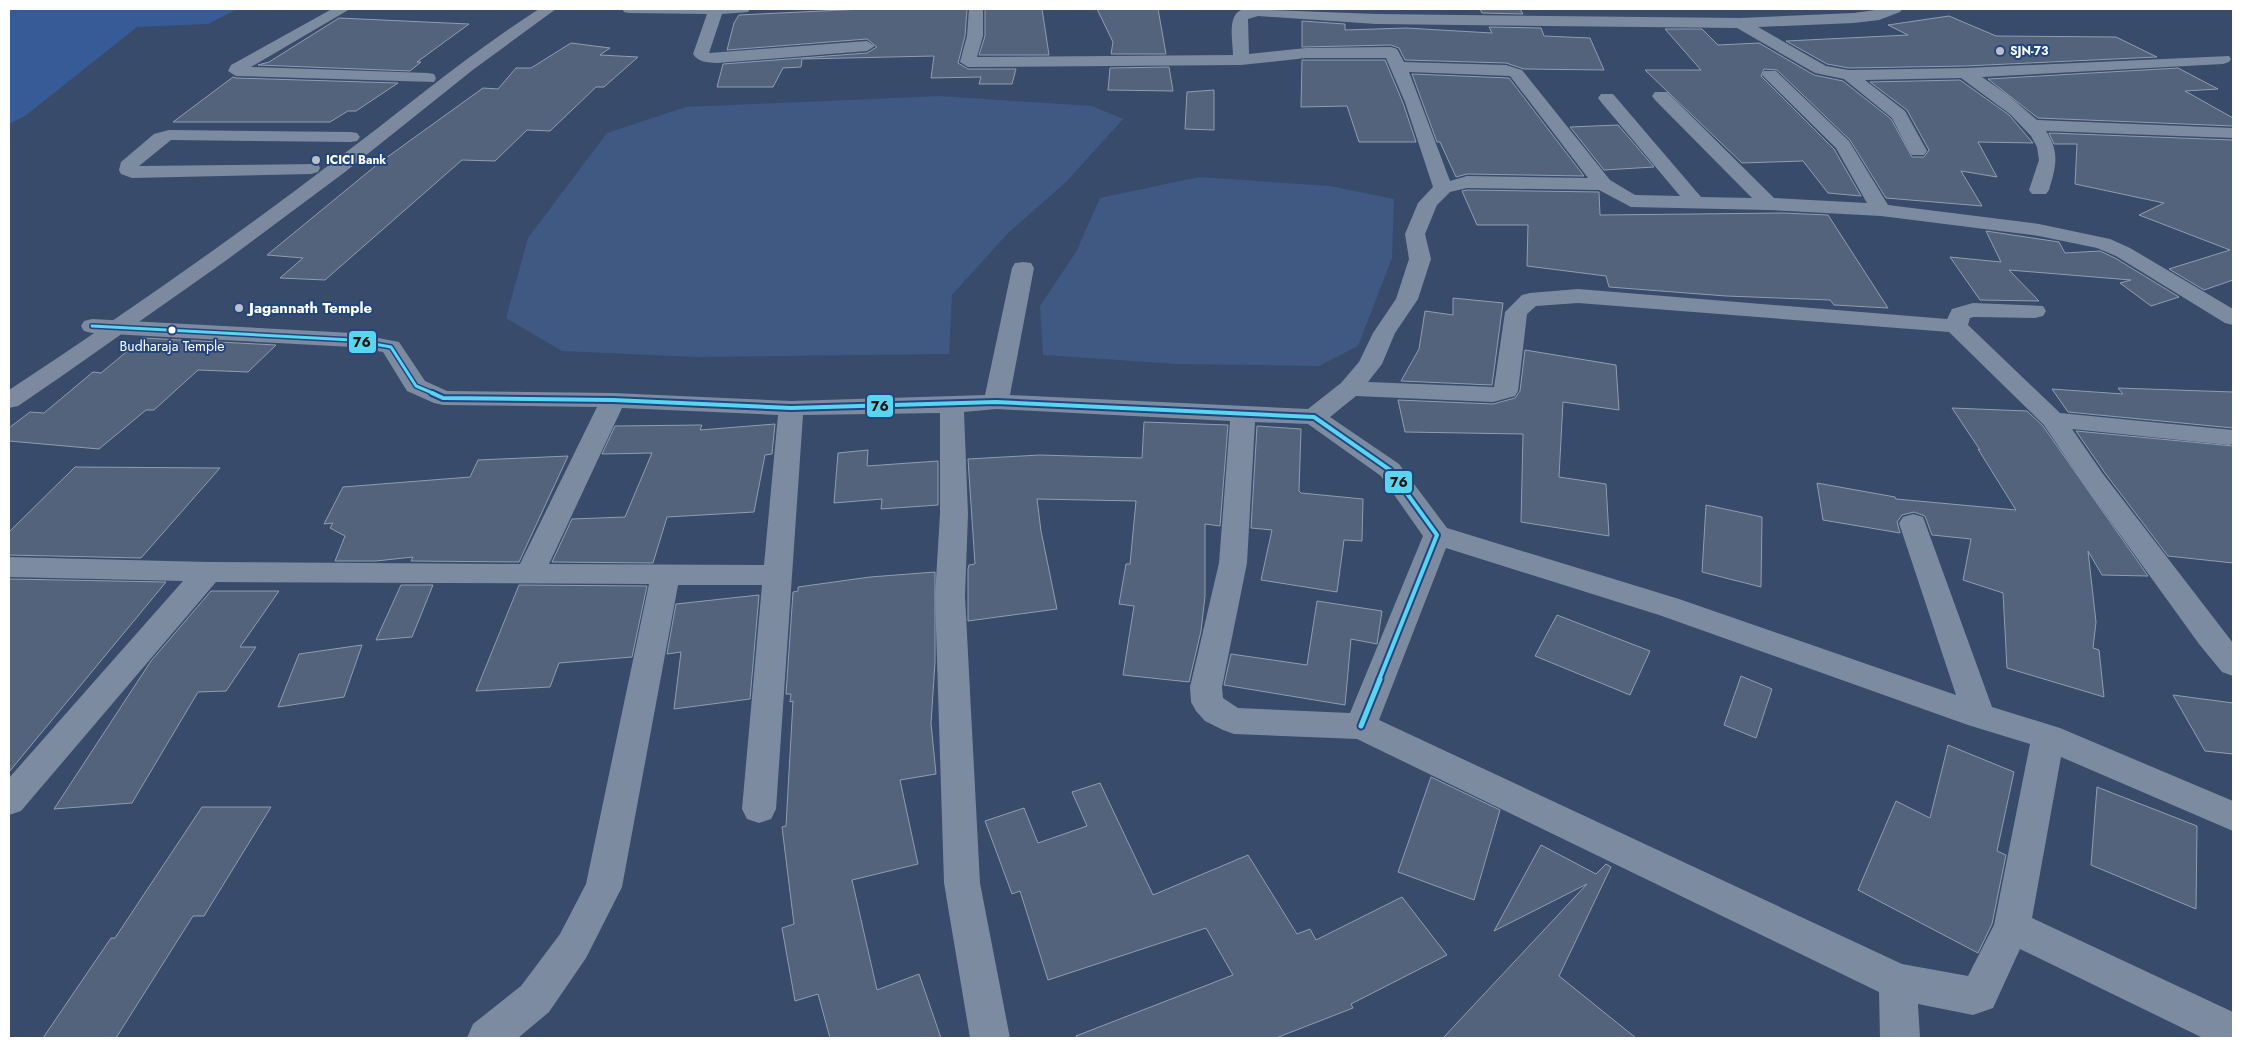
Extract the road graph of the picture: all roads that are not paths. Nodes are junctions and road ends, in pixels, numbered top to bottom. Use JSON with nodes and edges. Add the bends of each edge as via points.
{"nodes":[{"id":1,"x":343,"y":9,"type":"edge"},
{"id":2,"x":525,"y":9,"type":"edge"},
{"id":3,"x":549,"y":9,"type":"edge"},
{"id":4,"x":629,"y":9,"type":"edge"},
{"id":5,"x":743,"y":9,"type":"edge"},
{"id":6,"x":981,"y":9,"type":"edge"},
{"id":7,"x":1894,"y":9,"type":"edge"},
{"id":8,"x":716,"y":10,"type":"junction"},
{"id":9,"x":1376,"y":19,"type":"junction"},
{"id":10,"x":1740,"y":23,"type":"junction"},
{"id":11,"x":867,"y":46,"type":"dead end"},
{"id":12,"x":1241,"y":60,"type":"junction"},
{"id":13,"x":1395,"y":60,"type":"junction"},
{"id":14,"x":2222,"y":60,"type":"dead end"},
{"id":15,"x":1965,"y":73,"type":"junction"},
{"id":16,"x":1770,"y":75,"type":"dead end"},
{"id":17,"x":1849,"y":75,"type":"junction"},
{"id":18,"x":428,"y":78,"type":"junction"},
{"id":19,"x":1661,"y":96,"type":"dead end"},
{"id":20,"x":1608,"y":98,"type":"dead end"},
{"id":21,"x":2032,"y":125,"type":"junction"},
{"id":22,"x":2233,"y":133,"type":"edge"},
{"id":23,"x":352,"y":137,"type":"junction"},
{"id":24,"x":1918,"y":151,"type":"dead end"},
{"id":25,"x":312,"y":168,"type":"junction"},
{"id":26,"x":1603,"y":184,"type":"junction"},
{"id":27,"x":1443,"y":188,"type":"junction"},
{"id":28,"x":2039,"y":190,"type":"dead end"},
{"id":29,"x":1696,"y":203,"type":"junction"},
{"id":30,"x":1769,"y":204,"type":"junction"},
{"id":31,"x":1881,"y":210,"type":"junction"},
{"id":32,"x":1023,"y":268,"type":"dead end"},
{"id":33,"x":2036,"y":310,"type":"dead end"},
{"id":34,"x":2233,"y":318,"type":"edge"},
{"id":35,"x":92,"y":326,"type":"junction"},
{"id":36,"x":120,"y":326,"type":"junction"},
{"id":37,"x":1956,"y":326,"type":"junction"},
{"id":38,"x":9,"y":380,"type":"edge"},
{"id":39,"x":1350,"y":388,"type":"junction"},
{"id":40,"x":613,"y":400,"type":"junction"},
{"id":41,"x":9,"y":401,"type":"edge"},
{"id":42,"x":996,"y":402,"type":"junction"},
{"id":43,"x":952,"y":405,"type":"junction"},
{"id":44,"x":792,"y":408,"type":"junction"},
{"id":45,"x":1243,"y":414,"type":"junction"},
{"id":46,"x":1314,"y":417,"type":"junction"},
{"id":47,"x":2053,"y":420,"type":"junction"},
{"id":48,"x":2229,"y":437,"type":"dead end"},
{"id":49,"x":1913,"y":523,"type":"dead end"},
{"id":50,"x":1437,"y":534,"type":"junction"},
{"id":51,"x":9,"y":567,"type":"edge"},
{"id":52,"x":208,"y":572,"type":"junction"},
{"id":53,"x":529,"y":574,"type":"junction"},
{"id":54,"x":778,"y":575,"type":"junction"},
{"id":55,"x":665,"y":576,"type":"junction"},
{"id":56,"x":2233,"y":664,"type":"edge"},
{"id":57,"x":1979,"y":716,"type":"junction"},
{"id":58,"x":1361,"y":726,"type":"junction"},
{"id":59,"x":2048,"y":737,"type":"junction"},
{"id":60,"x":9,"y":801,"type":"edge"},
{"id":61,"x":760,"y":809,"type":"dead end"},
{"id":62,"x":2233,"y":816,"type":"edge"},
{"id":63,"x":2012,"y":927,"type":"junction"},
{"id":64,"x":1898,"y":982,"type":"junction"},
{"id":65,"x":2233,"y":1032,"type":"edge"},
{"id":66,"x":487,"y":1038,"type":"edge"},
{"id":67,"x":990,"y":1038,"type":"edge"},
{"id":68,"x":1900,"y":1038,"type":"edge"}],
"edges":[{"from":1,"to":18,"type":"street","via":[[236,71]]},
{"from":2,"to":18,"type":"main road","via":[[474,42]]},
{"from":3,"to":36,"type":"main road","via":[[452,77],[338,168]]},
{"from":4,"to":8,"type":"street"},
{"from":5,"to":8,"type":"street"},
{"from":6,"to":12,"type":"street","via":[[968,62]]},
{"from":7,"to":10,"type":"street","via":[[1879,15],[1854,18]]},
{"from":8,"to":11,"type":"street","via":[[701,54],[704,57]]},
{"from":9,"to":10,"type":"street"},
{"from":9,"to":12,"type":"street","via":[[1245,14],[1240,19]]},
{"from":9,"to":13,"type":"street"},
{"from":10,"to":17,"type":"street","via":[[1820,70]]},
{"from":12,"to":13,"type":"street","via":[[1306,52]]},
{"from":13,"to":26,"type":"street","via":[[1516,73]]},
{"from":13,"to":27,"type":"street","via":[[1418,110]]},
{"from":14,"to":15,"type":"street"},
{"from":15,"to":17,"type":"street"},
{"from":15,"to":21,"type":"street"},
{"from":16,"to":31,"type":"street","via":[[1843,145]]},
{"from":17,"to":24,"type":"street","via":[[1899,115]]},
{"from":18,"to":23,"type":"main road"},
{"from":19,"to":30,"type":"street"},
{"from":20,"to":29,"type":"street"},
{"from":21,"to":22,"type":"street"},
{"from":21,"to":28,"type":"street","via":[[2040,136],[2048,160]]},
{"from":23,"to":25,"type":"main road"},
{"from":23,"to":25,"type":"street","via":[[169,135],[160,138],[128,166],[132,172]]},
{"from":25,"to":35,"type":"main road","via":[[214,242]]},
{"from":26,"to":27,"type":"street","via":[[1467,182]]},
{"from":26,"to":29,"type":"street","via":[[1631,201]]},
{"from":27,"to":39,"type":"street","via":[[1428,203],[1415,234],[1420,259],[1407,299],[1384,333],[1370,364]]},
{"from":29,"to":30,"type":"street"},
{"from":30,"to":31,"type":"street"},
{"from":31,"to":34,"type":"street","via":[[2039,230],[2103,243]]},
{"from":32,"to":42,"type":"street"},
{"from":33,"to":37,"type":"street","via":[[1973,310],[1960,314]]},
{"from":35,"to":36,"type":"street"},
{"from":35,"to":38,"type":"main road"},
{"from":36,"to":40,"type":"street","via":[[352,340],[391,347],[416,386],[443,398]]},
{"from":36,"to":41,"type":"main road"},
{"from":37,"to":39,"type":"street","via":[[1578,296],[1541,298],[1530,300],[1516,312],[1506,392],[1493,395]]},
{"from":37,"to":47,"type":"street"},
{"from":39,"to":46,"type":"street"},
{"from":40,"to":44,"type":"street"},
{"from":40,"to":53,"type":"street"},
{"from":42,"to":43,"type":"street"},
{"from":42,"to":45,"type":"street"},
{"from":43,"to":44,"type":"street"},
{"from":43,"to":67,"type":"street","via":[[954,514],[950,596],[962,883]]},
{"from":44,"to":54,"type":"street"},
{"from":45,"to":46,"type":"street"},
{"from":45,"to":58,"type":"street","via":[[1233,563],[1206,687],[1206,702],[1216,712],[1234,721]]},
{"from":46,"to":50,"type":"street","via":[[1390,470]]},
{"from":47,"to":48,"type":"street"},
{"from":47,"to":56,"type":"street","via":[[2094,480]]},
{"from":49,"to":57,"type":"street"},
{"from":50,"to":57,"type":"street","via":[[1669,607]]},
{"from":50,"to":58,"type":"street"},
{"from":51,"to":52,"type":"street"},
{"from":52,"to":53,"type":"street"},
{"from":52,"to":60,"type":"street"},
{"from":53,"to":55,"type":"street"},
{"from":54,"to":55,"type":"street"},
{"from":54,"to":61,"type":"street"},
{"from":55,"to":66,"type":"street","via":[[604,887],[573,946],[535,1000]]},
{"from":57,"to":59,"type":"street"},
{"from":58,"to":64,"type":"street"},
{"from":59,"to":62,"type":"street"},
{"from":59,"to":63,"type":"street"},
{"from":63,"to":64,"type":"street","via":[[1978,995]]},
{"from":63,"to":65,"type":"street"},
{"from":64,"to":68,"type":"street"}]}
